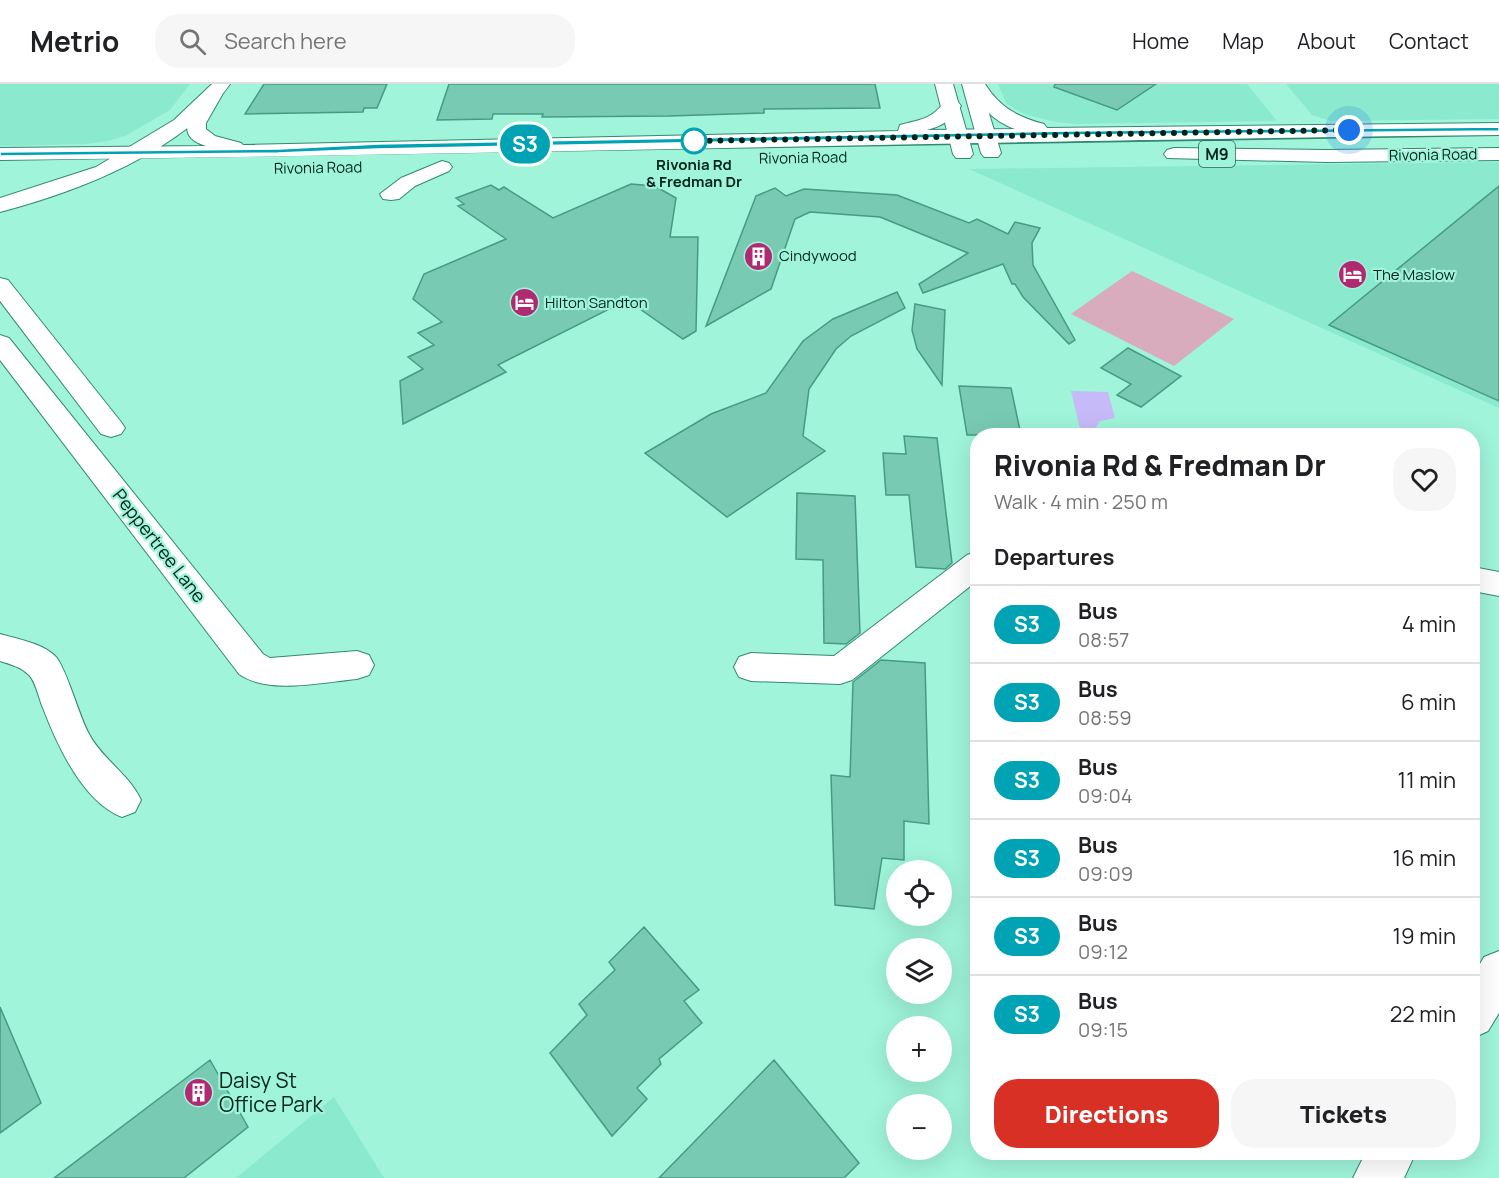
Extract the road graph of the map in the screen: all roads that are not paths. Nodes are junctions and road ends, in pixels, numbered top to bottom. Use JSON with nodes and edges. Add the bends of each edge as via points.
{"nodes":[{"id":1,"x":944,"y":84,"type":"edge"},
{"id":2,"x":970,"y":84,"type":"edge"},
{"id":3,"x":976,"y":84,"type":"edge"},
{"id":4,"x":217,"y":90,"type":"edge"},
{"id":5,"x":951,"y":106,"type":"junction"},
{"id":6,"x":1499,"y":129,"type":"edge"},
{"id":7,"x":864,"y":137,"type":"junction"},
{"id":8,"x":1093,"y":143,"type":"junction"},
{"id":9,"x":989,"y":144,"type":"junction"},
{"id":10,"x":961,"y":145,"type":"junction"},
{"id":11,"x":278,"y":151,"type":"junction"},
{"id":12,"x":133,"y":152,"type":"junction"},
{"id":13,"x":1154,"y":153,"type":"dead end"},
{"id":14,"x":0,"y":154,"type":"edge"},
{"id":15,"x":1499,"y":154,"type":"edge"},
{"id":16,"x":697,"y":160,"type":"dead end"},
{"id":17,"x":397,"y":167,"type":"dead end"},
{"id":18,"x":441,"y":167,"type":"junction"},
{"id":19,"x":465,"y":167,"type":"dead end"},
{"id":20,"x":365,"y":168,"type":"dead end"},
{"id":21,"x":103,"y":171,"type":"junction"},
{"id":22,"x":0,"y":172,"type":"edge"},
{"id":23,"x":391,"y":194,"type":"dead end"},
{"id":24,"x":4,"y":204,"type":"edge"},
{"id":25,"x":0,"y":225,"type":"edge"},
{"id":26,"x":0,"y":285,"type":"edge"},
{"id":27,"x":0,"y":343,"type":"edge"},
{"id":28,"x":111,"y":428,"type":"dead end"},
{"id":29,"x":970,"y":558,"type":"edge"},
{"id":30,"x":1480,"y":580,"type":"edge"},
{"id":31,"x":1499,"y":584,"type":"edge"},
{"id":32,"x":908,"y":620,"type":"junction"},
{"id":33,"x":864,"y":627,"type":"dead end"},
{"id":34,"x":0,"y":647,"type":"edge"},
{"id":35,"x":357,"y":665,"type":"dead end"},
{"id":36,"x":751,"y":667,"type":"dead end"},
{"id":37,"x":122,"y":800,"type":"dead end"},
{"id":38,"x":1499,"y":972,"type":"edge"},
{"id":39,"x":1480,"y":1004,"type":"edge"},
{"id":40,"x":1388,"y":1160,"type":"edge"},
{"id":41,"x":1377,"y":1178,"type":"edge"}],
"edges":[{"from":1,"to":5,"type":"main road"},
{"from":2,"to":9,"type":"main road"},
{"from":3,"to":8,"type":"main road","via":[[990,107],[1014,122]]},
{"from":4,"to":11,"type":"main road","via":[[196,123],[199,135],[219,144]]},
{"from":4,"to":12,"type":"main road","via":[[181,124]]},
{"from":5,"to":7,"type":"main road","via":[[945,116],[933,123]]},
{"from":5,"to":10,"type":"main road"},
{"from":6,"to":8,"type":"main road","name":"Rivonia Road","number":"M9"},
{"from":7,"to":10,"type":"main road","name":"Rivonia Road","number":"M9"},
{"from":7,"to":11,"type":"main road","name":"Rivonia Road","number":"M9","via":[[607,153],[378,147]]},
{"from":8,"to":9,"type":"main road","name":"Rivonia Road","number":"M9"},
{"from":9,"to":10,"type":"main road","name":"Rivonia Road","number":"M9"},
{"from":10,"to":16,"type":"main road","name":"Rivonia Road","number":"M9"},
{"from":11,"to":12,"type":"main road","name":"Rivonia Road","number":"M9"},
{"from":12,"to":14,"type":"main road","name":"Rivonia Road","number":"M9"},
{"from":12,"to":21,"type":"main road"},
{"from":13,"to":15,"type":"main road","name":"Rivonia Road","number":"M9"},
{"from":17,"to":18,"type":"main road"},
{"from":18,"to":19,"type":"main road"},
{"from":18,"to":23,"type":"main road"},
{"from":20,"to":21,"type":"main road","name":"Rivonia Road"},
{"from":21,"to":22,"type":"main road","name":"Rivonia Road"},
{"from":21,"to":24,"type":"main road"},
{"from":24,"to":25,"type":"main road"},
{"from":26,"to":28,"type":"main road"},
{"from":27,"to":35,"type":"main road","name":"Peppertree Lane","via":[[251,664],[270,672]]},
{"from":29,"to":32,"type":"main road"},
{"from":30,"to":31,"type":"main road"},
{"from":32,"to":33,"type":"main road"},
{"from":32,"to":36,"type":"main road","via":[[840,670]]},
{"from":34,"to":37,"type":"main road","via":[[44,667],[74,742]]},
{"from":38,"to":39,"type":"main road"},
{"from":40,"to":41,"type":"main road"}]}
